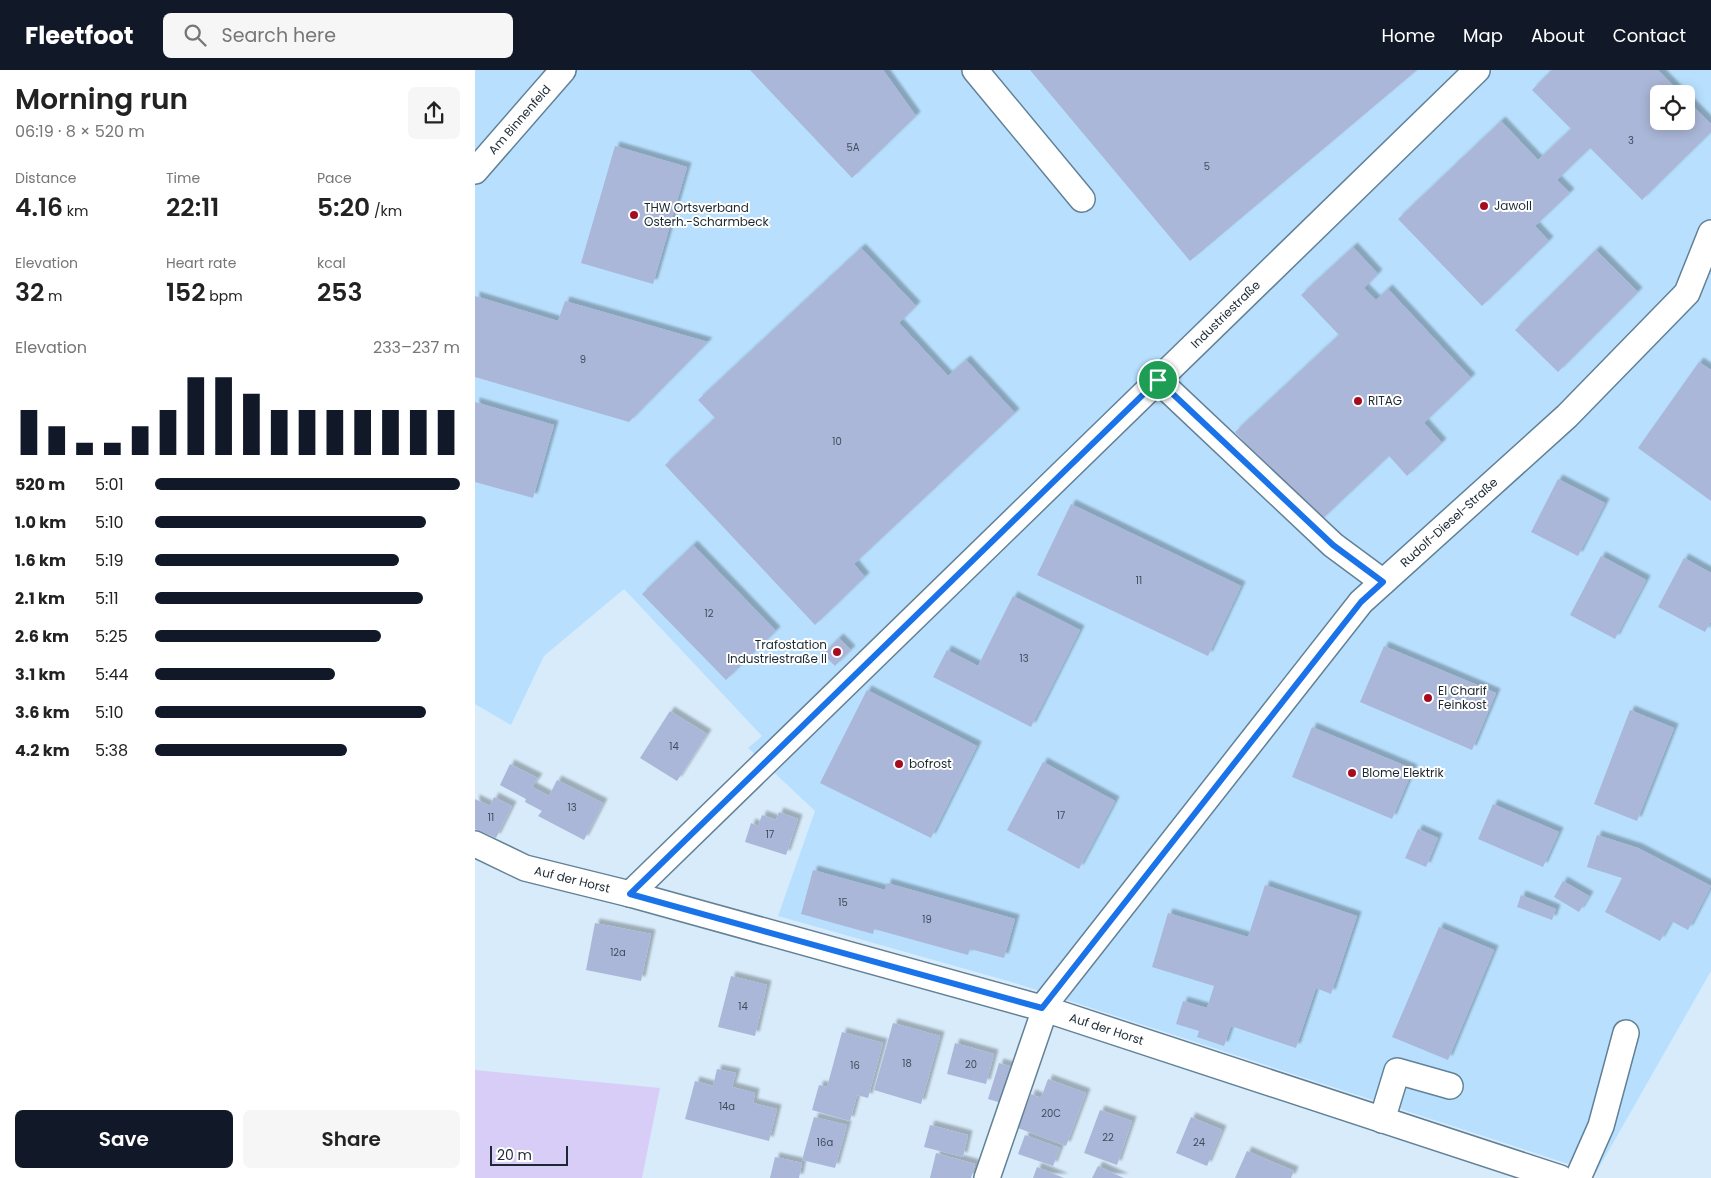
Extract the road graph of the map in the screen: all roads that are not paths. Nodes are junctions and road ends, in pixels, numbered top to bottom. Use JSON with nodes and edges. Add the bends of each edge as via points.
{"nodes":[{"id":1,"x":563,"y":70,"type":"edge"},
{"id":2,"x":975,"y":70,"type":"edge"},
{"id":3,"x":1477,"y":70,"type":"edge"},
{"id":4,"x":475,"y":171,"type":"edge"},
{"id":5,"x":1082,"y":199,"type":"dead end"},
{"id":6,"x":1711,"y":233,"type":"edge"},
{"id":7,"x":1158,"y":380,"type":"junction"},
{"id":8,"x":1383,"y":582,"type":"junction"},
{"id":9,"x":475,"y":844,"type":"edge"},
{"id":10,"x":630,"y":894,"type":"junction"},
{"id":11,"x":1043,"y":1009,"type":"junction"},
{"id":12,"x":1626,"y":1034,"type":"dead end"},
{"id":13,"x":1450,"y":1086,"type":"dead end"},
{"id":14,"x":1382,"y":1120,"type":"junction"},
{"id":15,"x":987,"y":1178,"type":"edge"},
{"id":16,"x":1560,"y":1178,"type":"edge"},
{"id":17,"x":1578,"y":1178,"type":"edge"}],
"edges":[{"from":1,"to":4,"type":"street","name":"Am Binnenfeld"},
{"from":2,"to":5,"type":"street"},
{"from":3,"to":7,"type":"street","name":"Industriestraße"},
{"from":6,"to":8,"type":"street","name":"Rudolf-Diesel-Straße","via":[[1687,293],[1567,416]]},
{"from":7,"to":8,"type":"street","via":[[1333,545]]},
{"from":7,"to":10,"type":"street","name":"Industriestraße"},
{"from":8,"to":11,"type":"street","name":"Rudolf-Diesel-Straße","via":[[1361,602]]},
{"from":9,"to":10,"type":"street","name":"Auf der Horst","via":[[525,868]]},
{"from":10,"to":11,"type":"street","name":"Auf der Horst"},
{"from":11,"to":14,"type":"street","name":"Auf der Horst"},
{"from":11,"to":15,"type":"street","name":"Rudolf-Diesel-Straße"},
{"from":12,"to":17,"type":"street","via":[[1601,1126]]},
{"from":13,"to":14,"type":"street","via":[[1397,1071]]},
{"from":14,"to":16,"type":"street","name":"Auf der Horst"}]}
